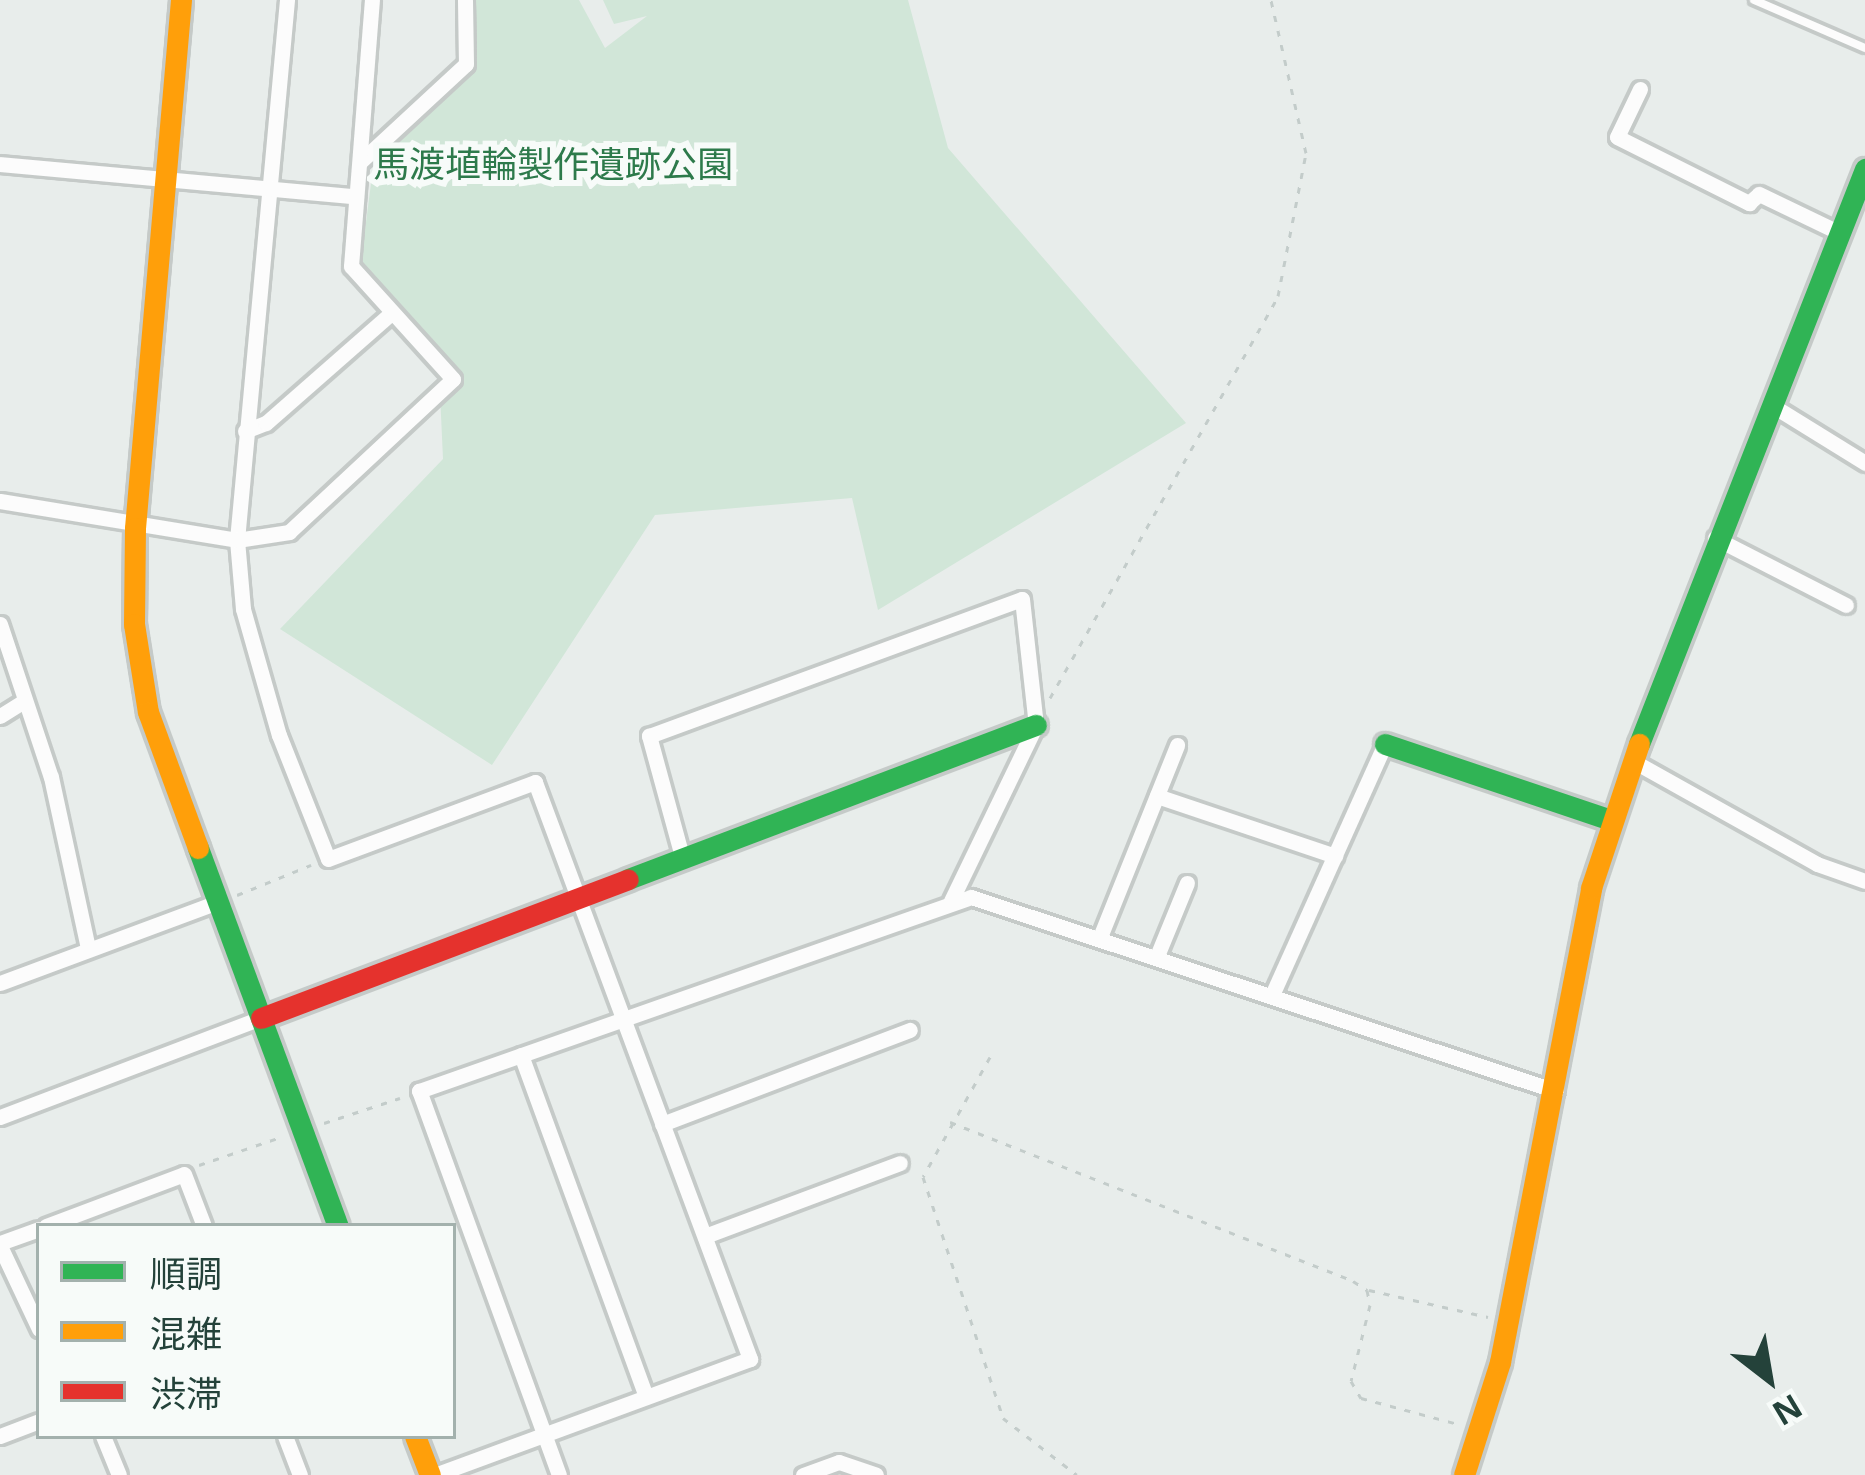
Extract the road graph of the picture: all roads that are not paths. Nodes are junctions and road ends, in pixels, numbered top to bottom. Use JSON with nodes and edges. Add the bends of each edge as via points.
{"nodes":[{"id":1,"x":181,"y":0,"type":"edge"},
{"id":2,"x":287,"y":0,"type":"edge"},
{"id":3,"x":372,"y":0,"type":"edge"},
{"id":4,"x":465,"y":0,"type":"edge"},
{"id":5,"x":1754,"y":0,"type":"edge"},
{"id":6,"x":1865,"y":48,"type":"edge"},
{"id":7,"x":1640,"y":89,"type":"dead end"},
{"id":8,"x":360,"y":163,"type":"junction"},
{"id":9,"x":0,"y":164,"type":"edge"},
{"id":10,"x":1865,"y":169,"type":"edge"},
{"id":11,"x":166,"y":181,"type":"junction"},
{"id":12,"x":271,"y":188,"type":"junction"},
{"id":13,"x":356,"y":196,"type":"junction"},
{"id":14,"x":1858,"y":211,"type":"edge"},
{"id":15,"x":1840,"y":233,"type":"junction"},
{"id":16,"x":392,"y":313,"type":"junction"},
{"id":17,"x":1770,"y":404,"type":"junction"},
{"id":18,"x":245,"y":431,"type":"junction"},
{"id":19,"x":1865,"y":463,"type":"edge"},
{"id":20,"x":0,"y":501,"type":"edge"},
{"id":21,"x":135,"y":528,"type":"junction"},
{"id":22,"x":1715,"y":537,"type":"junction"},
{"id":23,"x":237,"y":539,"type":"junction"},
{"id":24,"x":1846,"y":605,"type":"dead end"},
{"id":25,"x":0,"y":624,"type":"edge"},
{"id":26,"x":21,"y":703,"type":"junction"},
{"id":27,"x":0,"y":716,"type":"edge"},
{"id":28,"x":1036,"y":724,"type":"junction"},
{"id":29,"x":1385,"y":744,"type":"joint"},
{"id":30,"x":1177,"y":745,"type":"dead end"},
{"id":31,"x":1633,"y":761,"type":"junction"},
{"id":32,"x":1156,"y":796,"type":"junction"},
{"id":33,"x":1611,"y":820,"type":"junction"},
{"id":34,"x":1335,"y":856,"type":"junction"},
{"id":35,"x":683,"y":860,"type":"junction"},
{"id":36,"x":1865,"y":881,"type":"edge"},
{"id":37,"x":1187,"y":883,"type":"dead end"},
{"id":38,"x":582,"y":898,"type":"junction"},
{"id":39,"x":951,"y":901,"type":"junction"},
{"id":40,"x":218,"y":902,"type":"junction"},
{"id":41,"x":1100,"y":937,"type":"junction"},
{"id":42,"x":88,"y":948,"type":"junction"},
{"id":43,"x":1157,"y":956,"type":"junction"},
{"id":44,"x":0,"y":983,"type":"edge"},
{"id":45,"x":1272,"y":995,"type":"junction"},
{"id":46,"x":622,"y":1016,"type":"junction"},
{"id":47,"x":261,"y":1018,"type":"junction"},
{"id":48,"x":910,"y":1030,"type":"dead end"},
{"id":49,"x":521,"y":1055,"type":"junction"},
{"id":50,"x":1556,"y":1091,"type":"junction"},
{"id":51,"x":0,"y":1117,"type":"edge"},
{"id":52,"x":662,"y":1124,"type":"junction"},
{"id":53,"x":900,"y":1163,"type":"dead end"},
{"id":54,"x":54,"y":1223,"type":"edge"},
{"id":55,"x":203,"y":1223,"type":"edge"},
{"id":56,"x":337,"y":1223,"type":"edge"},
{"id":57,"x":36,"y":1230,"type":"edge"},
{"id":58,"x":704,"y":1236,"type":"junction"},
{"id":59,"x":0,"y":1245,"type":"edge"},
{"id":60,"x":36,"y":1323,"type":"edge"},
{"id":61,"x":646,"y":1396,"type":"junction"},
{"id":62,"x":36,"y":1422,"type":"edge"},
{"id":63,"x":544,"y":1435,"type":"junction"},
{"id":64,"x":0,"y":1436,"type":"edge"},
{"id":65,"x":104,"y":1439,"type":"edge"},
{"id":66,"x":286,"y":1439,"type":"edge"},
{"id":67,"x":416,"y":1439,"type":"edge"},
{"id":68,"x":870,"y":1474,"type":"edge"},
{"id":69,"x":119,"y":1475,"type":"edge"},
{"id":70,"x":300,"y":1475,"type":"edge"},
{"id":71,"x":432,"y":1475,"type":"edge"},
{"id":72,"x":560,"y":1475,"type":"edge"},
{"id":73,"x":803,"y":1475,"type":"edge"},
{"id":74,"x":1464,"y":1475,"type":"edge"}],
"edges":[{"from":1,"to":11,"type":"street"},
{"from":2,"to":12,"type":"street"},
{"from":3,"to":8,"type":"street"},
{"from":4,"to":8,"type":"street","via":[[466,64]]},
{"from":5,"to":6,"type":"lane"},
{"from":7,"to":15,"type":"street","via":[[1617,137],[1749,203],[1759,194]]},
{"from":8,"to":13,"type":"street"},
{"from":9,"to":11,"type":"street"},
{"from":10,"to":14,"type":"street"},
{"from":11,"to":12,"type":"street"},
{"from":11,"to":21,"type":"street"},
{"from":12,"to":13,"type":"street"},
{"from":12,"to":18,"type":"street"},
{"from":13,"to":16,"type":"street","via":[[351,266]]},
{"from":14,"to":15,"type":"street"},
{"from":15,"to":17,"type":"street"},
{"from":16,"to":18,"type":"street","via":[[266,423]]},
{"from":16,"to":23,"type":"street","via":[[453,380],[289,532]]},
{"from":17,"to":19,"type":"street"},
{"from":17,"to":22,"type":"street"},
{"from":18,"to":23,"type":"street"},
{"from":20,"to":21,"type":"street"},
{"from":21,"to":23,"type":"street"},
{"from":21,"to":40,"type":"street","via":[[134,624],[148,712]]},
{"from":22,"to":24,"type":"street"},
{"from":22,"to":31,"type":"street"},
{"from":23,"to":38,"type":"street","via":[[243,609],[263,688],[328,859],[536,782]]},
{"from":25,"to":26,"type":"street"},
{"from":26,"to":27,"type":"street"},
{"from":26,"to":42,"type":"street","via":[[51,777]]},
{"from":28,"to":35,"type":"street"},
{"from":28,"to":35,"type":"street","via":[[1022,598],[649,736]]},
{"from":28,"to":39,"type":"street"},
{"from":29,"to":33,"type":"street"},
{"from":29,"to":34,"type":"street"},
{"from":30,"to":32,"type":"street"},
{"from":31,"to":33,"type":"street"},
{"from":31,"to":36,"type":"street","via":[[1817,863]]},
{"from":32,"to":34,"type":"street"},
{"from":32,"to":41,"type":"street"},
{"from":33,"to":50,"type":"street","via":[[1591,888]]},
{"from":34,"to":45,"type":"street"},
{"from":35,"to":38,"type":"street"},
{"from":37,"to":43,"type":"street"},
{"from":38,"to":46,"type":"street"},
{"from":38,"to":47,"type":"street"},
{"from":39,"to":41,"type":"street","via":[[971,897]]},
{"from":39,"to":46,"type":"street"},
{"from":40,"to":42,"type":"street"},
{"from":40,"to":47,"type":"street"},
{"from":41,"to":43,"type":"street"},
{"from":42,"to":44,"type":"street"},
{"from":43,"to":45,"type":"street"},
{"from":45,"to":50,"type":"street"},
{"from":46,"to":49,"type":"street"},
{"from":46,"to":52,"type":"street"},
{"from":47,"to":51,"type":"street"},
{"from":47,"to":56,"type":"street"},
{"from":48,"to":52,"type":"street"},
{"from":49,"to":61,"type":"street"},
{"from":49,"to":63,"type":"street","via":[[419,1091]]},
{"from":50,"to":74,"type":"street","via":[[1507,1324]]},
{"from":52,"to":58,"type":"street"},
{"from":53,"to":58,"type":"street"},
{"from":54,"to":55,"type":"street","via":[[184,1174]]},
{"from":57,"to":59,"type":"street"},
{"from":58,"to":61,"type":"street","via":[[750,1359]]},
{"from":59,"to":60,"type":"street"},
{"from":61,"to":63,"type":"street"},
{"from":62,"to":64,"type":"street"},
{"from":63,"to":71,"type":"street"},
{"from":63,"to":72,"type":"street"},
{"from":65,"to":69,"type":"street"},
{"from":66,"to":70,"type":"street"},
{"from":67,"to":71,"type":"street"},
{"from":68,"to":73,"type":"street","via":[[839,1462]]}]}
